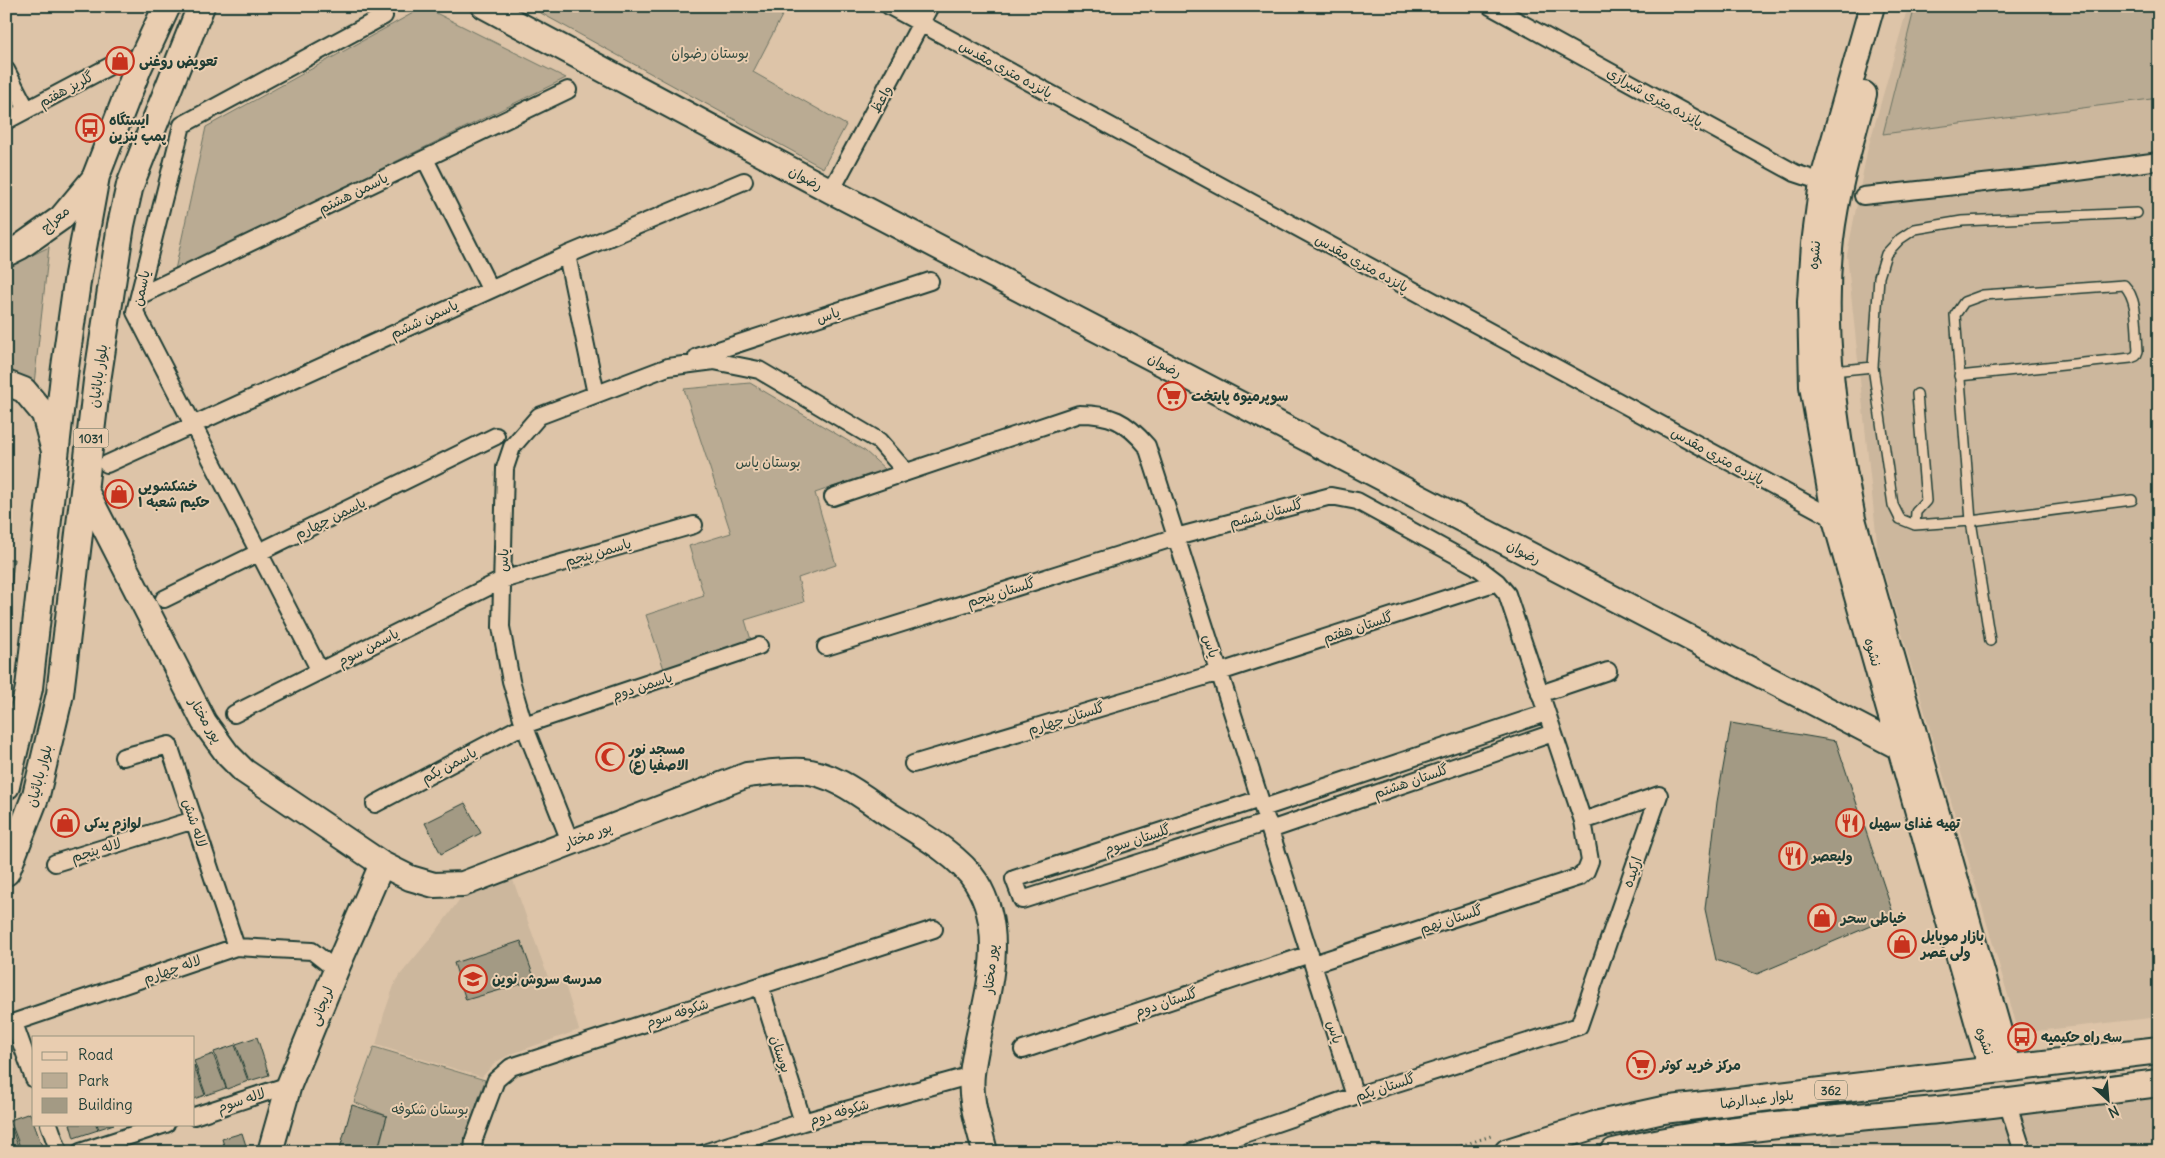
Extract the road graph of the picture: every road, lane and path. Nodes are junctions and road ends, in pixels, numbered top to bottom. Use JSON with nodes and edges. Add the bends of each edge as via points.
{"nodes":[{"id":1,"x":484,"y":6,"type":"edge"},
{"id":2,"x":889,"y":6,"type":"edge"},
{"id":3,"x":930,"y":6,"type":"edge"},
{"id":4,"x":1490,"y":6,"type":"edge"},
{"id":5,"x":1872,"y":6,"type":"edge"},
{"id":6,"x":1888,"y":6,"type":"edge"},
{"id":7,"x":202,"y":7,"type":"edge"},
{"id":8,"x":163,"y":9,"type":"edge"},
{"id":9,"x":384,"y":16,"type":"dead end"},
{"id":10,"x":921,"y":23,"type":"junction"},
{"id":11,"x":125,"y":58,"type":"dead end"},
{"id":12,"x":6,"y":70,"type":"edge"},
{"id":13,"x":568,"y":90,"type":"dead end"},
{"id":14,"x":27,"y":110,"type":"junction"},
{"id":15,"x":6,"y":121,"type":"edge"},
{"id":16,"x":425,"y":159,"type":"junction"},
{"id":17,"x":2159,"y":161,"type":"edge"},
{"id":18,"x":96,"y":176,"type":"junction"},
{"id":19,"x":744,"y":181,"type":"dead end"},
{"id":20,"x":1830,"y":184,"type":"junction"},
{"id":21,"x":831,"y":191,"type":"junction"},
{"id":22,"x":1864,"y":196,"type":"dead end"},
{"id":23,"x":2137,"y":213,"type":"dead end"},
{"id":24,"x":6,"y":254,"type":"edge"},
{"id":25,"x":567,"y":255,"type":"junction"},
{"id":26,"x":930,"y":281,"type":"dead end"},
{"id":27,"x":490,"y":289,"type":"junction"},
{"id":28,"x":138,"y":296,"type":"junction"},
{"id":29,"x":668,"y":367,"type":"junction"},
{"id":30,"x":1873,"y":367,"type":"junction"},
{"id":31,"x":1830,"y":372,"type":"junction"},
{"id":32,"x":1959,"y":376,"type":"junction"},
{"id":33,"x":6,"y":383,"type":"edge"},
{"id":34,"x":596,"y":394,"type":"junction"},
{"id":35,"x":1917,"y":394,"type":"dead end"},
{"id":36,"x":193,"y":426,"type":"junction"},
{"id":37,"x":496,"y":436,"type":"dead end"},
{"id":38,"x":56,"y":459,"type":"junction"},
{"id":39,"x":108,"y":464,"type":"dead end"},
{"id":40,"x":906,"y":472,"type":"junction"},
{"id":41,"x":85,"y":489,"type":"junction"},
{"id":42,"x":833,"y":497,"type":"dead end"},
{"id":43,"x":2132,"y":500,"type":"dead end"},
{"id":44,"x":1844,"y":519,"type":"junction"},
{"id":45,"x":1971,"y":521,"type":"junction"},
{"id":46,"x":1915,"y":524,"type":"junction"},
{"id":47,"x":694,"y":525,"type":"dead end"},
{"id":48,"x":1176,"y":537,"type":"junction"},
{"id":49,"x":259,"y":553,"type":"junction"},
{"id":50,"x":502,"y":580,"type":"junction"},
{"id":51,"x":1497,"y":582,"type":"junction"},
{"id":52,"x":164,"y":599,"type":"dead end"},
{"id":53,"x":1990,"y":641,"type":"dead end"},
{"id":54,"x":759,"y":646,"type":"dead end"},
{"id":55,"x":826,"y":647,"type":"dead end"},
{"id":56,"x":320,"y":671,"type":"junction"},
{"id":57,"x":1608,"y":671,"type":"dead end"},
{"id":58,"x":1220,"y":672,"type":"junction"},
{"id":59,"x":1540,"y":694,"type":"junction"},
{"id":60,"x":1546,"y":713,"type":"junction"},
{"id":61,"x":234,"y":714,"type":"dead end"},
{"id":62,"x":524,"y":725,"type":"junction"},
{"id":63,"x":1553,"y":733,"type":"junction"},
{"id":64,"x":1910,"y":749,"type":"junction"},
{"id":65,"x":123,"y":757,"type":"dead end"},
{"id":66,"x":913,"y":764,"type":"dead end"},
{"id":67,"x":6,"y":786,"type":"edge"},
{"id":68,"x":375,"y":804,"type":"dead end"},
{"id":69,"x":1265,"y":815,"type":"junction"},
{"id":70,"x":194,"y":820,"type":"junction"},
{"id":71,"x":1583,"y":821,"type":"junction"},
{"id":72,"x":570,"y":841,"type":"junction"},
{"id":73,"x":56,"y":863,"type":"dead end"},
{"id":74,"x":382,"y":864,"type":"junction"},
{"id":75,"x":6,"y":872,"type":"edge"},
{"id":76,"x":934,"y":929,"type":"dead end"},
{"id":77,"x":236,"y":947,"type":"junction"},
{"id":78,"x":1311,"y":959,"type":"junction"},
{"id":79,"x":336,"y":970,"type":"junction"},
{"id":80,"x":760,"y":986,"type":"junction"},
{"id":81,"x":10,"y":1024,"type":"edge"},
{"id":82,"x":1579,"y":1026,"type":"joint"},
{"id":83,"x":1023,"y":1050,"type":"dead end"},
{"id":84,"x":2159,"y":1050,"type":"edge"},
{"id":85,"x":2000,"y":1069,"type":"junction"},
{"id":86,"x":32,"y":1074,"type":"edge"},
{"id":87,"x":972,"y":1076,"type":"junction"},
{"id":88,"x":2159,"y":1083,"type":"edge"},
{"id":89,"x":289,"y":1085,"type":"junction"},
{"id":90,"x":1819,"y":1092,"type":"junction"},
{"id":91,"x":1355,"y":1096,"type":"junction"},
{"id":92,"x":2007,"y":1102,"type":"junction"},
{"id":93,"x":195,"y":1116,"type":"edge"},
{"id":94,"x":1821,"y":1121,"type":"junction"},
{"id":95,"x":803,"y":1122,"type":"junction"},
{"id":96,"x":50,"y":1126,"type":"edge"},
{"id":97,"x":160,"y":1126,"type":"edge"},
{"id":98,"x":713,"y":1151,"type":"edge"},
{"id":99,"x":59,"y":1152,"type":"edge"},
{"id":100,"x":80,"y":1152,"type":"edge"},
{"id":101,"x":270,"y":1152,"type":"edge"},
{"id":102,"x":473,"y":1152,"type":"edge"},
{"id":103,"x":985,"y":1152,"type":"edge"},
{"id":104,"x":1192,"y":1152,"type":"edge"},
{"id":105,"x":1508,"y":1152,"type":"edge"},
{"id":106,"x":1614,"y":1152,"type":"edge"},
{"id":107,"x":2023,"y":1152,"type":"edge"}],
"edges":[{"from":1,"to":21,"type":"main road","name":"رضوان"},
{"from":2,"to":10,"type":"street","name":"پانزده متری مقدس"},
{"from":3,"to":10,"type":"street","name":"واعظ"},
{"from":4,"to":20,"type":"street","name":"پانزده متری شیرازی","via":[[1794,173]]},
{"from":5,"to":20,"type":"main road","name":"نشوه"},
{"from":6,"to":20,"type":"main road","name":"نشوه"},
{"from":7,"to":41,"type":"main road","name":"بلوار بابائیان","number":"1031","via":[[130,185],[97,381]]},
{"from":8,"to":18,"type":"main road","name":"بلوار بابائیان","number":"1031"},
{"from":9,"to":28,"type":"street","name":"یاسمن","via":[[182,125]]},
{"from":10,"to":21,"type":"street","name":"واعظ"},
{"from":10,"to":44,"type":"street","name":"پانزده متری مقدس"},
{"from":11,"to":14,"type":"street","name":"گلریز هفتم"},
{"from":12,"to":14,"type":"street"},
{"from":13,"to":16,"type":"street","name":"یاسمن هشتم"},
{"from":14,"to":15,"type":"street","name":"گلریز هفتم"},
{"from":16,"to":27,"type":"street"},
{"from":16,"to":28,"type":"street","name":"یاسمن هشتم"},
{"from":17,"to":22,"type":"street"},
{"from":18,"to":24,"type":"main road","name":"معراج","via":[[61,218]]},
{"from":18,"to":38,"type":"main road","name":"بلوار بابائیان","number":"1031","via":[[78,275]]},
{"from":19,"to":25,"type":"street","name":"یاسمن ششم"},
{"from":20,"to":31,"type":"main road","name":"نشوه"},
{"from":20,"to":44,"type":"main road","name":"نشوه","via":[[1814,244],[1810,302],[1812,386]]},
{"from":21,"to":64,"type":"main road","name":"رضوان"},
{"from":23,"to":30,"type":"lane","via":[[1962,220],[1916,229],[1900,238],[1886,254],[1880,277]]},
{"from":25,"to":27,"type":"street","name":"یاسمن ششم"},
{"from":25,"to":34,"type":"street"},
{"from":26,"to":29,"type":"street","name":"یاس"},
{"from":27,"to":36,"type":"street","name":"یاسمن ششم"},
{"from":28,"to":36,"type":"street","name":"یاسمن","via":[[135,312]]},
{"from":29,"to":34,"type":"street","name":"یاس"},
{"from":29,"to":40,"type":"street","name":"یاس","via":[[714,361],[759,370],[879,441]]},
{"from":30,"to":31,"type":"lane"},
{"from":30,"to":46,"type":"lane","via":[[1894,505],[1900,519]]},
{"from":31,"to":44,"type":"main road","name":"نشوه"},
{"from":32,"to":32,"type":"lane","via":[[1955,315],[1964,302],[1983,295],[2124,285],[2131,292],[2136,356]]},
{"from":32,"to":45,"type":"lane"},
{"from":33,"to":38,"type":"main road","via":[[24,390],[44,414]]},
{"from":34,"to":50,"type":"street","name":"یاس","via":[[539,416],[512,447],[505,468]]},
{"from":35,"to":46,"type":"lane","via":[[1926,501],[1916,512]]},
{"from":36,"to":39,"type":"street","name":"یاسمن ششم"},
{"from":36,"to":49,"type":"street","name":"یاسمن"},
{"from":37,"to":49,"type":"street","name":"یاسمن چهارم"},
{"from":38,"to":67,"type":"main road","name":"بلوار بابائیان","number":"1031","via":[[29,688]]},
{"from":40,"to":42,"type":"street","name":"یاس"},
{"from":40,"to":48,"type":"street","name":"یاس","via":[[1079,414],[1098,414],[1123,423],[1147,446]]},
{"from":41,"to":74,"type":"main road","name":"پور مختار","via":[[204,722],[228,755],[264,786]]},
{"from":41,"to":75,"type":"main road","name":"بلوار بابائیان","number":"1031","via":[[60,694],[36,795]]},
{"from":43,"to":45,"type":"lane"},
{"from":44,"to":64,"type":"main road","name":"نشوه"},
{"from":45,"to":46,"type":"lane"},
{"from":45,"to":53,"type":"lane"},
{"from":47,"to":50,"type":"street","name":"یاسمن پنجم"},
{"from":48,"to":51,"type":"street","name":"گلستان ششم","via":[[1330,496],[1357,501],[1476,566]]},
{"from":48,"to":55,"type":"street","name":"گلستان پنجم"},
{"from":48,"to":58,"type":"street","name":"یاس"},
{"from":49,"to":52,"type":"street","name":"یاسمن چهارم"},
{"from":49,"to":56,"type":"street","name":"یاسمن"},
{"from":50,"to":56,"type":"street","name":"یاسمن سوم"},
{"from":50,"to":62,"type":"street","name":"یاس","via":[[501,626],[511,681]]},
{"from":51,"to":58,"type":"street","name":"گلستان هفتم"},
{"from":51,"to":59,"type":"street","via":[[1507,594]]},
{"from":54,"to":62,"type":"street","name":"یاسمن دوم"},
{"from":56,"to":61,"type":"street","name":"یاسمن سوم"},
{"from":57,"to":59,"type":"street"},
{"from":58,"to":66,"type":"street","name":"گلستان چهارم"},
{"from":58,"to":69,"type":"street","name":"یاس"},
{"from":59,"to":60,"type":"street"},
{"from":60,"to":63,"type":"street"},
{"from":60,"to":69,"type":"street","name":"گلستان هشتم"},
{"from":62,"to":68,"type":"street","name":"یاسمن یکم"},
{"from":62,"to":72,"type":"street","name":"یاس"},
{"from":63,"to":69,"type":"street","name":"گلستان هشتم"},
{"from":63,"to":71,"type":"street"},
{"from":64,"to":85,"type":"main road","name":"نشوه","via":[[1985,1048]]},
{"from":65,"to":70,"type":"street","name":"لاله شش","via":[[169,745]]},
{"from":69,"to":69,"type":"street","name":"گلستان سوم","via":[[1022,900],[1014,879]]},
{"from":69,"to":78,"type":"street","name":"یاس"},
{"from":70,"to":73,"type":"street","name":"لاله پنجم"},
{"from":70,"to":77,"type":"street","name":"لاله شش"},
{"from":71,"to":78,"type":"street","name":"گلستان نهم","via":[[1590,862],[1578,878]]},
{"from":71,"to":82,"type":"street","name":"ارکیده","via":[[1659,795]]},
{"from":72,"to":74,"type":"main road","name":"پور مختار","via":[[463,884],[434,885]]},
{"from":72,"to":87,"type":"main road","name":"پور مختار","via":[[747,775],[805,771],[834,780],[946,851],[976,882],[988,910],[993,942],[987,1002]]},
{"from":74,"to":79,"type":"main road","name":"لریجانی"},
{"from":76,"to":80,"type":"street","name":"شکوفه سوم"},
{"from":77,"to":79,"type":"street","name":"لاله چهارم","via":[[312,951]]},
{"from":77,"to":81,"type":"street","name":"لاله چهارم"},
{"from":78,"to":83,"type":"street","name":"گلستان دوم"},
{"from":78,"to":91,"type":"street","name":"یاس"},
{"from":79,"to":89,"type":"main road","name":"لریجانی"},
{"from":80,"to":95,"type":"street","name":"بوستان"},
{"from":80,"to":102,"type":"street","name":"شکوفه سوم","via":[[511,1067],[496,1080],[474,1140]]},
{"from":81,"to":86,"type":"street"},
{"from":82,"to":91,"type":"street","name":"گلستان یکم"},
{"from":84,"to":85,"type":"main road","name":"بلوار عبدالرضا","number":"362"},
{"from":85,"to":90,"type":"main road","name":"بلوار عبدالرضا","number":"362"},
{"from":85,"to":92,"type":"main road"},
{"from":87,"to":95,"type":"street","name":"شکوفه دوم"},
{"from":87,"to":103,"type":"main road","name":"پور مختار","via":[[975,1113]]},
{"from":88,"to":92,"type":"main road","number":"362"},
{"from":89,"to":93,"type":"street","name":"لاله سوم"},
{"from":89,"to":101,"type":"main road","name":"لریجانی"},
{"from":90,"to":94,"type":"main road"},
{"from":90,"to":105,"type":"main road","name":"بلوار عبدالرضا","number":"362","via":[[1663,1110],[1595,1125]]},
{"from":91,"to":104,"type":"street","name":"گلستان یکم"},
{"from":92,"to":94,"type":"main road","number":"362"},
{"from":92,"to":107,"type":"street"},
{"from":94,"to":106,"type":"main road","number":"362","via":[[1669,1139]]},
{"from":95,"to":98,"type":"street","name":"شکوفه دوم"},
{"from":96,"to":99,"type":"street"},
{"from":97,"to":100,"type":"street"}]}
